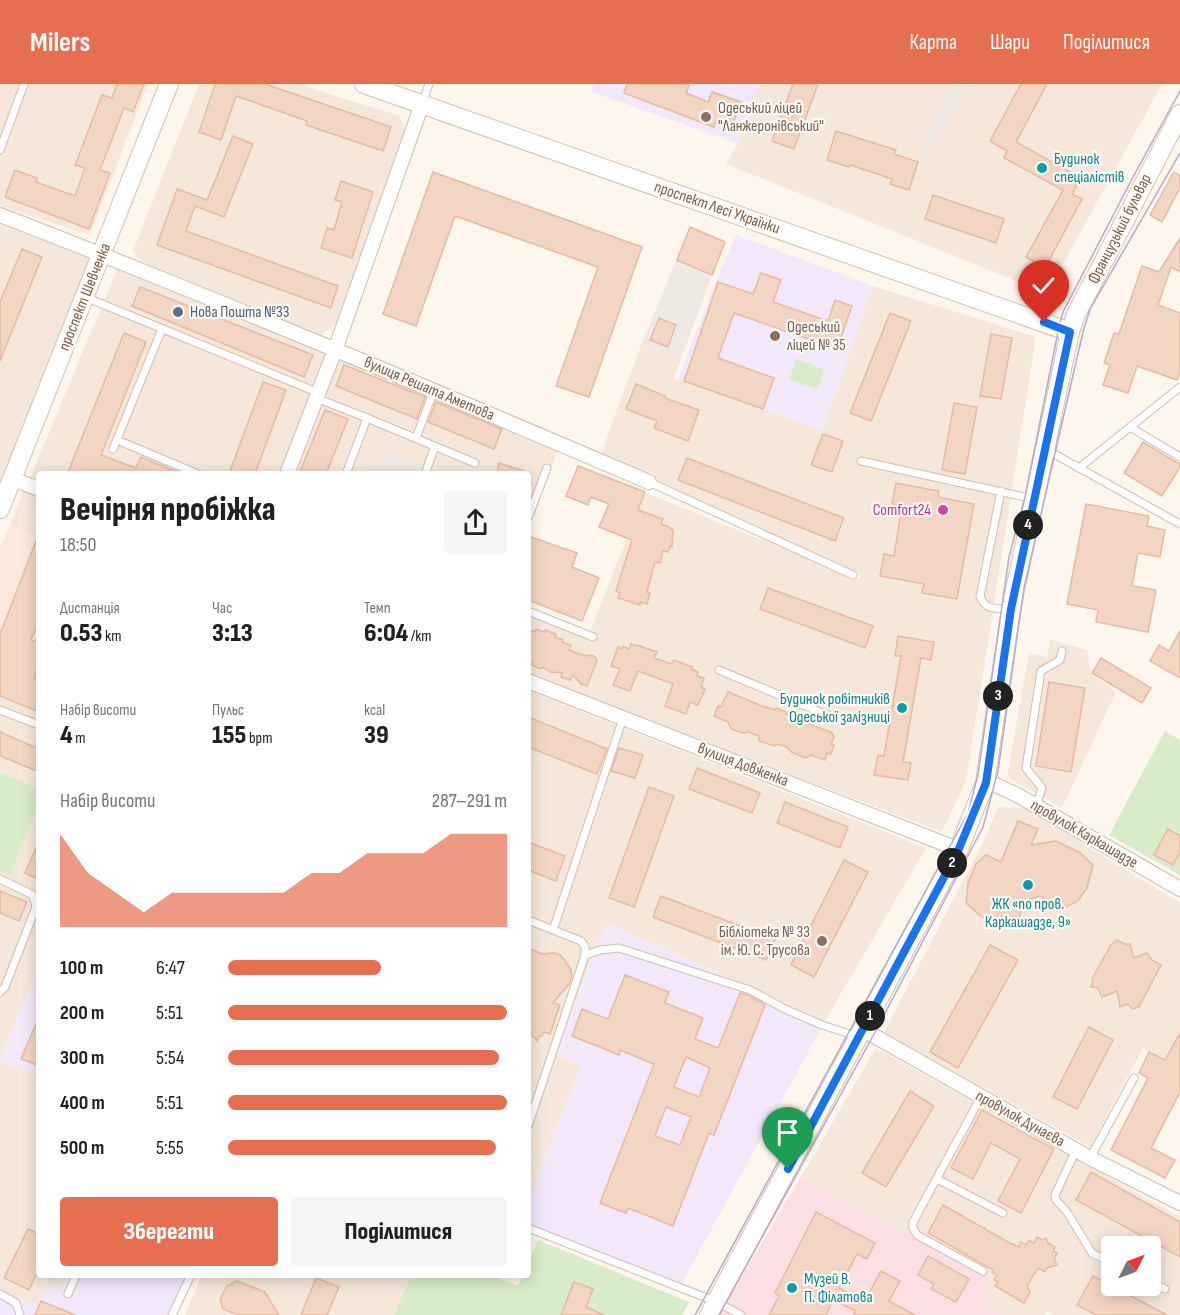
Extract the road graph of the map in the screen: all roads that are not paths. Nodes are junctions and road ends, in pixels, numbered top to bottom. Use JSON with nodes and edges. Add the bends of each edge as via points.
{"nodes":[{"id":1,"x":24,"y":84,"type":"edge"},
{"id":2,"x":170,"y":84,"type":"edge"},
{"id":3,"x":364,"y":84,"type":"edge"},
{"id":4,"x":429,"y":84,"type":"edge"},
{"id":5,"x":422,"y":104,"type":"junction"},
{"id":6,"x":1180,"y":114,"type":"edge"},
{"id":7,"x":0,"y":150,"type":"edge"},
{"id":8,"x":0,"y":215,"type":"edge"},
{"id":9,"x":102,"y":254,"type":"junction"},
{"id":10,"x":85,"y":297,"type":"junction"},
{"id":11,"x":162,"y":328,"type":"junction"},
{"id":12,"x":1070,"y":332,"type":"junction"},
{"id":13,"x":335,"y":350,"type":"junction"},
{"id":14,"x":1180,"y":387,"type":"edge"},
{"id":15,"x":434,"y":390,"type":"junction"},
{"id":16,"x":317,"y":395,"type":"junction"},
{"id":17,"x":367,"y":418,"type":"junction"},
{"id":18,"x":1130,"y":427,"type":"junction"},
{"id":19,"x":416,"y":438,"type":"junction"},
{"id":20,"x":117,"y":440,"type":"junction"},
{"id":21,"x":435,"y":446,"type":"junction"},
{"id":22,"x":113,"y":449,"type":"dead end"},
{"id":23,"x":1045,"y":449,"type":"junction"},
{"id":24,"x":1180,"y":458,"type":"edge"},
{"id":25,"x":861,"y":460,"type":"dead end"},
{"id":26,"x":475,"y":463,"type":"dead end"},
{"id":27,"x":547,"y":468,"type":"dead end"},
{"id":28,"x":1079,"y":468,"type":"junction"},
{"id":29,"x":191,"y":471,"type":"edge"},
{"id":30,"x":288,"y":471,"type":"edge"},
{"id":31,"x":347,"y":471,"type":"edge"},
{"id":32,"x":426,"y":471,"type":"edge"},
{"id":33,"x":649,"y":482,"type":"joint"},
{"id":34,"x":36,"y":489,"type":"edge"},
{"id":35,"x":1001,"y":491,"type":"junction"},
{"id":36,"x":5,"y":493,"type":"edge"},
{"id":37,"x":1034,"y":499,"type":"junction"},
{"id":38,"x":531,"y":510,"type":"edge"},
{"id":39,"x":1180,"y":524,"type":"edge"},
{"id":40,"x":854,"y":575,"type":"dead end"},
{"id":41,"x":1011,"y":609,"type":"junction"},
{"id":42,"x":531,"y":612,"type":"edge"},
{"id":43,"x":593,"y":637,"type":"dead end"},
{"id":44,"x":1062,"y":651,"type":"dead end"},
{"id":45,"x":719,"y":670,"type":"dead end"},
{"id":46,"x":531,"y":682,"type":"edge"},
{"id":47,"x":0,"y":710,"type":"edge"},
{"id":48,"x":832,"y":717,"type":"dead end"},
{"id":49,"x":623,"y":718,"type":"junction"},
{"id":50,"x":36,"y":724,"type":"edge"},
{"id":51,"x":986,"y":783,"type":"junction"},
{"id":52,"x":1036,"y":806,"type":"junction"},
{"id":53,"x":958,"y":851,"type":"junction"},
{"id":54,"x":0,"y":879,"type":"edge"},
{"id":55,"x":1180,"y":889,"type":"edge"},
{"id":56,"x":531,"y":921,"type":"edge"},
{"id":57,"x":553,"y":930,"type":"junction"},
{"id":58,"x":585,"y":955,"type":"junction"},
{"id":59,"x":0,"y":992,"type":"edge"},
{"id":60,"x":860,"y":1033,"type":"junction"},
{"id":61,"x":1134,"y":1078,"type":"dead end"},
{"id":62,"x":981,"y":1097,"type":"junction"},
{"id":63,"x":531,"y":1117,"type":"edge"},
{"id":64,"x":1076,"y":1150,"type":"junction"},
{"id":65,"x":1090,"y":1158,"type":"junction"},
{"id":66,"x":937,"y":1179,"type":"junction"},
{"id":67,"x":1180,"y":1203,"type":"edge"},
{"id":68,"x":1003,"y":1214,"type":"dead end"},
{"id":69,"x":531,"y":1229,"type":"edge"},
{"id":70,"x":1101,"y":1258,"type":"edge"},
{"id":71,"x":983,"y":1271,"type":"dead end"},
{"id":72,"x":75,"y":1278,"type":"edge"},
{"id":73,"x":190,"y":1278,"type":"edge"},
{"id":74,"x":1161,"y":1287,"type":"edge"},
{"id":75,"x":1165,"y":1289,"type":"dead end"},
{"id":76,"x":0,"y":1294,"type":"edge"},
{"id":77,"x":68,"y":1294,"type":"dead end"},
{"id":78,"x":713,"y":1308,"type":"edge"},
{"id":79,"x":20,"y":1315,"type":"edge"},
{"id":80,"x":172,"y":1315,"type":"edge"},
{"id":81,"x":741,"y":1315,"type":"edge"}],
"edges":[{"from":1,"to":7,"type":"lane"},
{"from":2,"to":9,"type":"street","name":"проспект Шевченка"},
{"from":3,"to":5,"type":"street","name":"проспект Лесі Українки"},
{"from":4,"to":5,"type":"lane"},
{"from":5,"to":12,"type":"street","name":"проспект Лесі Українки"},
{"from":5,"to":13,"type":"street"},
{"from":6,"to":12,"type":"street","name":"Французький бульвар"},
{"from":8,"to":9,"type":"street","name":"вулиця Решата Аметова"},
{"from":9,"to":10,"type":"street","name":"проспект Шевченка"},
{"from":9,"to":13,"type":"street","name":"вулиця Решата Аметова"},
{"from":10,"to":11,"type":"lane"},
{"from":10,"to":36,"type":"street","name":"проспект Шевченка"},
{"from":11,"to":16,"type":"lane"},
{"from":11,"to":20,"type":"lane"},
{"from":12,"to":23,"type":"street","name":"Французький бульвар"},
{"from":13,"to":15,"type":"street","name":"вулиця Решата Аметова"},
{"from":13,"to":16,"type":"street"},
{"from":14,"to":18,"type":"lane"},
{"from":15,"to":19,"type":"lane"},
{"from":15,"to":33,"type":"street","name":"вулиця Решата Аметова"},
{"from":16,"to":17,"type":"lane"},
{"from":16,"to":30,"type":"street"},
{"from":17,"to":19,"type":"lane"},
{"from":17,"to":31,"type":"lane"},
{"from":18,"to":24,"type":"lane"},
{"from":18,"to":28,"type":"lane"},
{"from":19,"to":21,"type":"lane"},
{"from":20,"to":22,"type":"lane"},
{"from":20,"to":29,"type":"lane"},
{"from":21,"to":26,"type":"lane"},
{"from":21,"to":32,"type":"lane"},
{"from":23,"to":28,"type":"lane"},
{"from":23,"to":37,"type":"street","name":"Французький бульвар"},
{"from":25,"to":35,"type":"lane"},
{"from":27,"to":38,"type":"lane"},
{"from":28,"to":39,"type":"lane"},
{"from":33,"to":40,"type":"lane","name":"вулиця Решата Аметова"},
{"from":34,"to":36,"type":"street"},
{"from":35,"to":37,"type":"lane"},
{"from":35,"to":41,"type":"lane","via":[[980,597],[991,608]]},
{"from":37,"to":41,"type":"street","name":"Французький бульвар"},
{"from":41,"to":51,"type":"street","name":"Французький бульвар"},
{"from":42,"to":43,"type":"lane"},
{"from":44,"to":52,"type":"lane","via":[[1060,660],[1041,671],[1026,768],[1042,788]]},
{"from":45,"to":48,"type":"lane"},
{"from":46,"to":49,"type":"street","name":"вулиця Довженка"},
{"from":47,"to":50,"type":"lane"},
{"from":49,"to":53,"type":"street","name":"вулиця Довженка"},
{"from":49,"to":57,"type":"lane"},
{"from":51,"to":52,"type":"street","name":"провулок Каркашадзе"},
{"from":51,"to":53,"type":"street","name":"Французький бульвар"},
{"from":52,"to":55,"type":"street","name":"провулок Каркашадзе"},
{"from":53,"to":60,"type":"street","name":"Французький бульвар"},
{"from":54,"to":59,"type":"lane","via":[[33,895],[36,908]]},
{"from":56,"to":57,"type":"lane"},
{"from":57,"to":58,"type":"lane","via":[[581,941]]},
{"from":58,"to":60,"type":"lane","via":[[619,948],[750,990],[822,1025]]},
{"from":58,"to":63,"type":"lane"},
{"from":60,"to":62,"type":"street","name":"провулок Дунаєва"},
{"from":60,"to":78,"type":"street","name":"Французький бульвар"},
{"from":61,"to":65,"type":"lane"},
{"from":62,"to":64,"type":"street","name":"провулок Дунаєва"},
{"from":62,"to":66,"type":"lane"},
{"from":64,"to":65,"type":"street","name":"провулок Дунаєва"},
{"from":64,"to":70,"type":"lane","via":[[1056,1200],[1092,1253]]},
{"from":65,"to":67,"type":"street","name":"провулок Дунаєва"},
{"from":66,"to":68,"type":"lane"},
{"from":66,"to":71,"type":"lane","via":[[913,1228],[917,1234]]},
{"from":69,"to":78,"type":"lane"},
{"from":72,"to":77,"type":"lane"},
{"from":73,"to":80,"type":"lane"},
{"from":74,"to":75,"type":"lane"},
{"from":76,"to":79,"type":"lane","via":[[16,1303]]},
{"from":78,"to":81,"type":"lane"}]}
